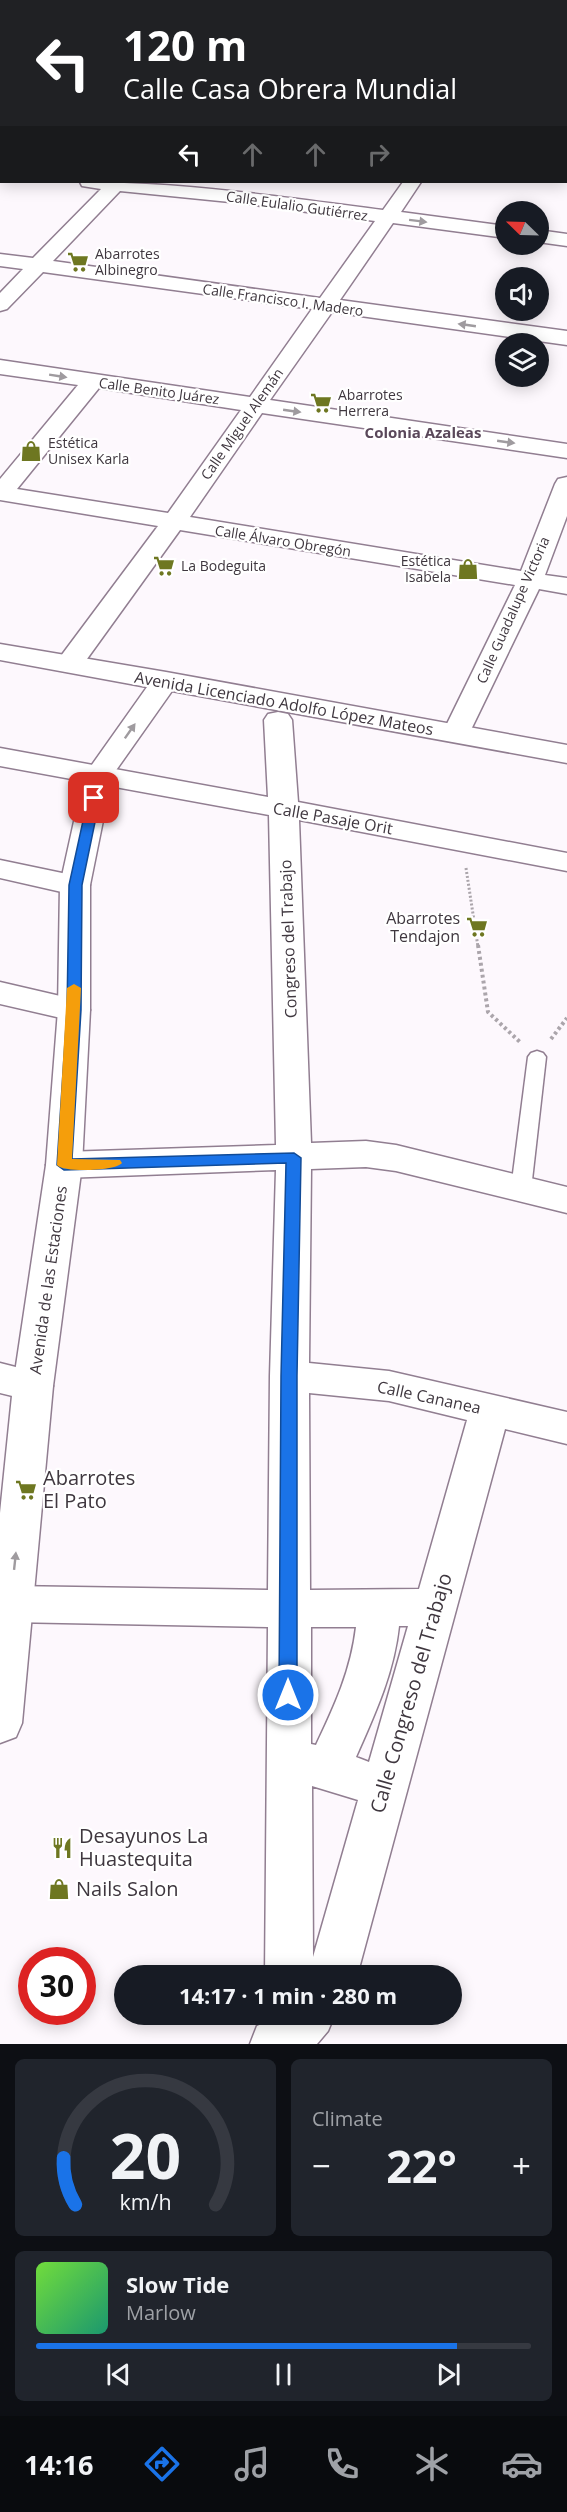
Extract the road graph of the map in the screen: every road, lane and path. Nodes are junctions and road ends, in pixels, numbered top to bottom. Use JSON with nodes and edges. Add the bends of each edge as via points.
{"nodes":[{"id":1,"x":117,"y":183,"type":"edge"},
{"id":2,"x":411,"y":183,"type":"edge"},
{"id":3,"x":388,"y":218,"type":"junction"},
{"id":4,"x":495,"y":231,"type":"edge"},
{"id":5,"x":549,"y":238,"type":"edge"},
{"id":6,"x":567,"y":240,"type":"edge"},
{"id":7,"x":0,"y":260,"type":"edge"},
{"id":8,"x":39,"y":265,"type":"junction"},
{"id":9,"x":0,"y":304,"type":"edge"},
{"id":10,"x":324,"y":306,"type":"junction"},
{"id":11,"x":567,"y":338,"type":"edge"},
{"id":12,"x":0,"y":367,"type":"edge"},
{"id":13,"x":93,"y":381,"type":"junction"},
{"id":14,"x":254,"y":405,"type":"junction"},
{"id":15,"x":567,"y":451,"type":"edge"},
{"id":16,"x":567,"y":484,"type":"edge"},
{"id":17,"x":0,"y":493,"type":"edge"},
{"id":18,"x":173,"y":523,"type":"junction"},
{"id":19,"x":530,"y":580,"type":"junction"},
{"id":20,"x":567,"y":586,"type":"edge"},
{"id":21,"x":0,"y":652,"type":"edge"},
{"id":22,"x":69,"y":664,"type":"junction"},
{"id":23,"x":166,"y":680,"type":"junction"},
{"id":24,"x":278,"y":720,"type":"dead end"},
{"id":25,"x":456,"y":734,"type":"junction"},
{"id":26,"x":567,"y":754,"type":"edge"},
{"id":27,"x":0,"y":757,"type":"edge"},
{"id":28,"x":98,"y":776,"type":"junction"},
{"id":29,"x":284,"y":810,"type":"junction"},
{"id":30,"x":463,"y":841,"type":"junction"},
{"id":31,"x":567,"y":862,"type":"edge"},
{"id":32,"x":0,"y":869,"type":"edge"},
{"id":33,"x":75,"y":885,"type":"junction"},
{"id":34,"x":0,"y":993,"type":"edge"},
{"id":35,"x":74,"y":1010,"type":"junction"},
{"id":36,"x":537,"y":1057,"type":"joint"},
{"id":37,"x":294,"y":1158,"type":"junction"},
{"id":38,"x":64,"y":1165,"type":"junction"},
{"id":39,"x":520,"y":1189,"type":"junction"},
{"id":40,"x":567,"y":1200,"type":"edge"},
{"id":41,"x":289,"y":1376,"type":"junction"},
{"id":42,"x":16,"y":1382,"type":"edge"},
{"id":43,"x":490,"y":1410,"type":"junction"},
{"id":44,"x":567,"y":1428,"type":"edge"},
{"id":45,"x":5,"y":1602,"type":"edge"},
{"id":46,"x":435,"y":1607,"type":"junction"},
{"id":47,"x":379,"y":1608,"type":"junction"},
{"id":48,"x":288,"y":1609,"type":"junction"},
{"id":49,"x":0,"y":1723,"type":"edge"},
{"id":50,"x":308,"y":1764,"type":"junction"},
{"id":51,"x":384,"y":1789,"type":"junction"},
{"id":52,"x":290,"y":1965,"type":"edge"},
{"id":53,"x":335,"y":1965,"type":"edge"}],
"edges":[{"from":1,"to":3,"type":"street","name":"Calle Eulalio Gutiérrez"},
{"from":1,"to":8,"type":"street"},
{"from":2,"to":3,"type":"street","name":"Calle Miguel Alemán"},
{"from":3,"to":4,"type":"street","name":"Calle Eulalio Gutiérrez","one_way":true},
{"from":3,"to":10,"type":"street","name":"Calle Miguel Alemán"},
{"from":5,"to":6,"type":"street"},
{"from":7,"to":8,"type":"street","name":"Calle Francisco I. Madero"},
{"from":8,"to":9,"type":"street"},
{"from":8,"to":10,"type":"street","name":"Calle Francisco I. Madero"},
{"from":11,"to":10,"type":"street","name":"Calle Francisco I. Madero","one_way":true},
{"from":10,"to":14,"type":"street","name":"Calle Miguel Alemán"},
{"from":12,"to":13,"type":"street","name":"Calle Benito Juárez","one_way":true},
{"from":13,"to":14,"type":"street","name":"Calle Benito Juárez"},
{"from":13,"to":17,"type":"street"},
{"from":14,"to":15,"type":"street","name":"Calle Benito Juárez","one_way":true},
{"from":14,"to":18,"type":"street","name":"Calle Miguel Alemán"},
{"from":16,"to":19,"type":"street","name":"Calle Guadalupe Victoria"},
{"from":17,"to":18,"type":"street","name":"Calle Álvaro Obregón"},
{"from":18,"to":19,"type":"street","name":"Calle Álvaro Obregón"},
{"from":18,"to":22,"type":"street","name":"Calle Miguel Alemán"},
{"from":19,"to":20,"type":"street","name":"Calle Álvaro Obregón"},
{"from":19,"to":25,"type":"street","name":"Calle Guadalupe Victoria"},
{"from":21,"to":22,"type":"street","name":"Avenida Licenciado Adolfo López Mateos"},
{"from":22,"to":23,"type":"street","name":"Avenida Licenciado Adolfo López Mateos"},
{"from":23,"to":25,"type":"street","name":"Avenida Licenciado Adolfo López Mateos"},
{"from":28,"to":23,"type":"street","name":"Avenida de las Estaciones","one_way":true},
{"from":24,"to":29,"type":"street","name":"Congreso del Trabajo"},
{"from":25,"to":26,"type":"street","name":"Avenida Licenciado Adolfo López Mateos"},
{"from":27,"to":28,"type":"street","name":"Calle Pasaje Orit"},
{"from":28,"to":29,"type":"street","name":"Calle Pasaje Orit"},
{"from":28,"to":33,"type":"street","name":"Avenida de las Estaciones"},
{"from":29,"to":30,"type":"street","name":"Calle Pasaje Orit"},
{"from":29,"to":37,"type":"street","name":"Congreso del Trabajo"},
{"from":30,"to":31,"type":"street","name":"Calle Pasaje Orit"},
{"from":30,"to":36,"type":"path","via":[[488,1012]]},
{"from":32,"to":33,"type":"street"},
{"from":33,"to":35,"type":"street","name":"Avenida de las Estaciones"},
{"from":34,"to":35,"type":"street"},
{"from":35,"to":38,"type":"street","name":"Avenida de las Estaciones"},
{"from":36,"to":39,"type":"lane"},
{"from":37,"to":38,"type":"street"},
{"from":37,"to":39,"type":"street","via":[[366,1154],[396,1158]]},
{"from":37,"to":41,"type":"street","name":"Congreso del Trabajo"},
{"from":38,"to":42,"type":"street","name":"Avenida de las Estaciones"},
{"from":39,"to":40,"type":"street"},
{"from":41,"to":43,"type":"street","name":"Calle Cananea","via":[[389,1386]]},
{"from":41,"to":48,"type":"street","name":"Congreso del Trabajo"},
{"from":45,"to":42,"type":"street","name":"Avenida de las Estaciones","one_way":true},
{"from":43,"to":44,"type":"street","name":"Calle Cananea"},
{"from":43,"to":46,"type":"street","name":"Calle Congreso del Trabajo"},
{"from":45,"to":48,"type":"street"},
{"from":45,"to":49,"type":"street","name":"Avenida de las Estaciones"},
{"from":46,"to":47,"type":"street"},
{"from":46,"to":51,"type":"street","name":"Calle Congreso del Trabajo"},
{"from":47,"to":48,"type":"street"},
{"from":47,"to":50,"type":"street","via":[[374,1656],[357,1706]]},
{"from":48,"to":50,"type":"street","name":"Congreso del Trabajo"},
{"from":50,"to":51,"type":"street"},
{"from":50,"to":52,"type":"street","name":"Congreso del Trabajo"},
{"from":51,"to":53,"type":"street","name":"Calle Congreso del Trabajo"}]}
